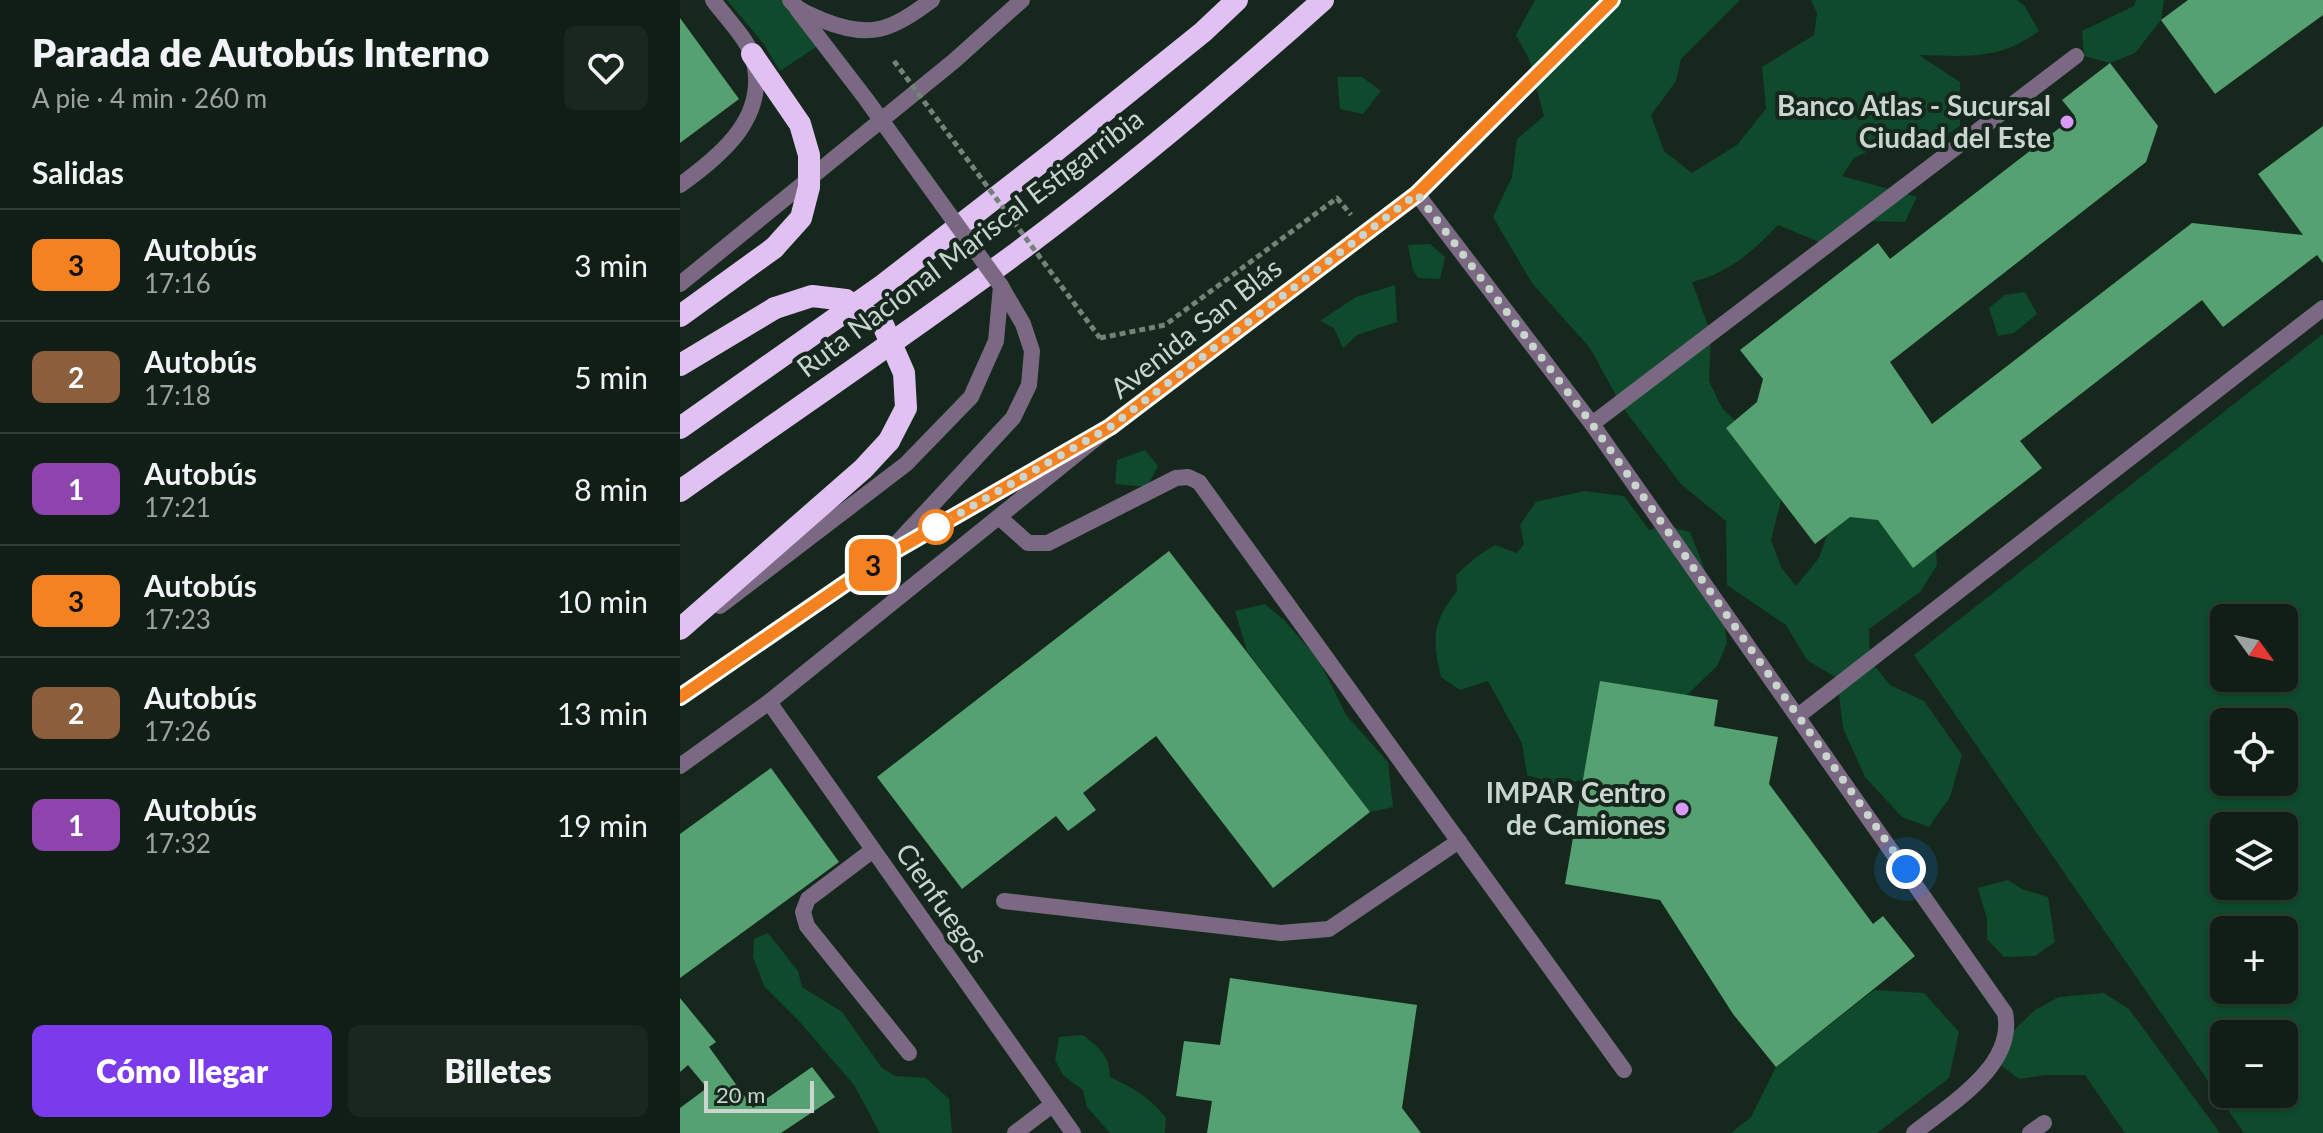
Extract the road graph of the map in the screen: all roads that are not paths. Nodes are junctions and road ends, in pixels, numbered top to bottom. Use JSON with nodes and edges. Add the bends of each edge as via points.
{"nodes":[{"id":1,"x":713,"y":0,"type":"edge"},
{"id":2,"x":932,"y":0,"type":"edge"},
{"id":3,"x":1022,"y":0,"type":"edge"},
{"id":4,"x":1237,"y":0,"type":"edge"},
{"id":5,"x":1323,"y":0,"type":"edge"},
{"id":6,"x":1612,"y":0,"type":"edge"},
{"id":7,"x":794,"y":5,"type":"edge"},
{"id":8,"x":752,"y":54,"type":"junction"},
{"id":9,"x":2076,"y":56,"type":"dead end"},
{"id":10,"x":680,"y":185,"type":"edge"},
{"id":11,"x":1417,"y":194,"type":"junction"},
{"id":12,"x":680,"y":284,"type":"edge"},
{"id":13,"x":1001,"y":286,"type":"junction"},
{"id":14,"x":2323,"y":308,"type":"edge"},
{"id":15,"x":680,"y":316,"type":"edge"},
{"id":16,"x":680,"y":365,"type":"edge"},
{"id":17,"x":1592,"y":424,"type":"junction"},
{"id":18,"x":1110,"y":427,"type":"junction"},
{"id":19,"x":680,"y":428,"type":"edge"},
{"id":20,"x":680,"y":491,"type":"edge"},
{"id":21,"x":1000,"y":518,"type":"junction"},
{"id":22,"x":884,"y":557,"type":"junction"},
{"id":23,"x":680,"y":629,"type":"edge"},
{"id":24,"x":680,"y":636,"type":"edge"},
{"id":25,"x":680,"y":697,"type":"edge"},
{"id":26,"x":769,"y":702,"type":"junction"},
{"id":27,"x":1798,"y":716,"type":"junction"},
{"id":28,"x":680,"y":766,"type":"edge"},
{"id":29,"x":1459,"y":841,"type":"junction"},
{"id":30,"x":873,"y":850,"type":"junction"},
{"id":31,"x":1004,"y":901,"type":"dead end"},
{"id":32,"x":909,"y":1053,"type":"dead end"},
{"id":33,"x":1624,"y":1070,"type":"dead end"},
{"id":34,"x":1052,"y":1105,"type":"junction"},
{"id":35,"x":2044,"y":1123,"type":"dead end"},
{"id":36,"x":1015,"y":1133,"type":"edge"},
{"id":37,"x":1073,"y":1133,"type":"edge"},
{"id":38,"x":1914,"y":1133,"type":"edge"},
{"id":39,"x":2030,"y":1133,"type":"edge"}],
"edges":[{"from":1,"to":8,"type":"street"},
{"from":2,"to":7,"type":"street","via":[[888,28],[861,33]]},
{"from":3,"to":12,"type":"street"},
{"from":4,"to":19,"type":"highway","name":"Ruta Nacional Mariscal Estigarribia","via":[[883,285]]},
{"from":5,"to":20,"type":"highway","name":"Ruta Nacional Mariscal Estigarribia","via":[[1062,218]]},
{"from":6,"to":11,"type":"street","name":"Avenida San Blás"},
{"from":7,"to":13,"type":"street","bridge":true},
{"from":8,"to":10,"type":"street","via":[[755,93],[747,122],[736,139]]},
{"from":8,"to":15,"type":"highway","bridge":true,"via":[[800,124],[809,155],[809,187],[801,218],[774,248]]},
{"from":9,"to":17,"type":"street"},
{"from":11,"to":17,"type":"street"},
{"from":11,"to":18,"type":"street","name":"Avenida San Blás"},
{"from":13,"to":22,"type":"street","via":[[1032,351],[1029,385],[1013,418]]},
{"from":13,"to":24,"type":"street","via":[[996,341],[971,397],[906,464]]},
{"from":14,"to":27,"type":"street"},
{"from":16,"to":23,"type":"highway","bridge":true,"via":[[775,308],[812,296],[846,300],[883,325],[904,373],[906,408],[889,441],[863,469]]},
{"from":17,"to":27,"type":"street"},
{"from":18,"to":21,"type":"street","name":"Avenida San Blás"},
{"from":18,"to":22,"type":"street"},
{"from":21,"to":26,"type":"street","name":"Avenida San Blás"},
{"from":21,"to":29,"type":"street","via":[[1028,543],[1048,543],[1176,478],[1199,482]]},
{"from":22,"to":25,"type":"street"},
{"from":26,"to":28,"type":"street","name":"Avenida San Blás"},
{"from":26,"to":30,"type":"street","name":"Cienfuegos"},
{"from":27,"to":38,"type":"street","via":[[2005,1013],[2008,1030],[1984,1074]]},
{"from":29,"to":31,"type":"street","via":[[1329,929],[1281,933]]},
{"from":29,"to":33,"type":"street"},
{"from":30,"to":32,"type":"street","via":[[808,899],[803,912],[807,926]]},
{"from":30,"to":34,"type":"street","name":"Cienfuegos"},
{"from":34,"to":36,"type":"street"},
{"from":34,"to":37,"type":"street","name":"Cienfuegos"},
{"from":35,"to":39,"type":"street"}]}
